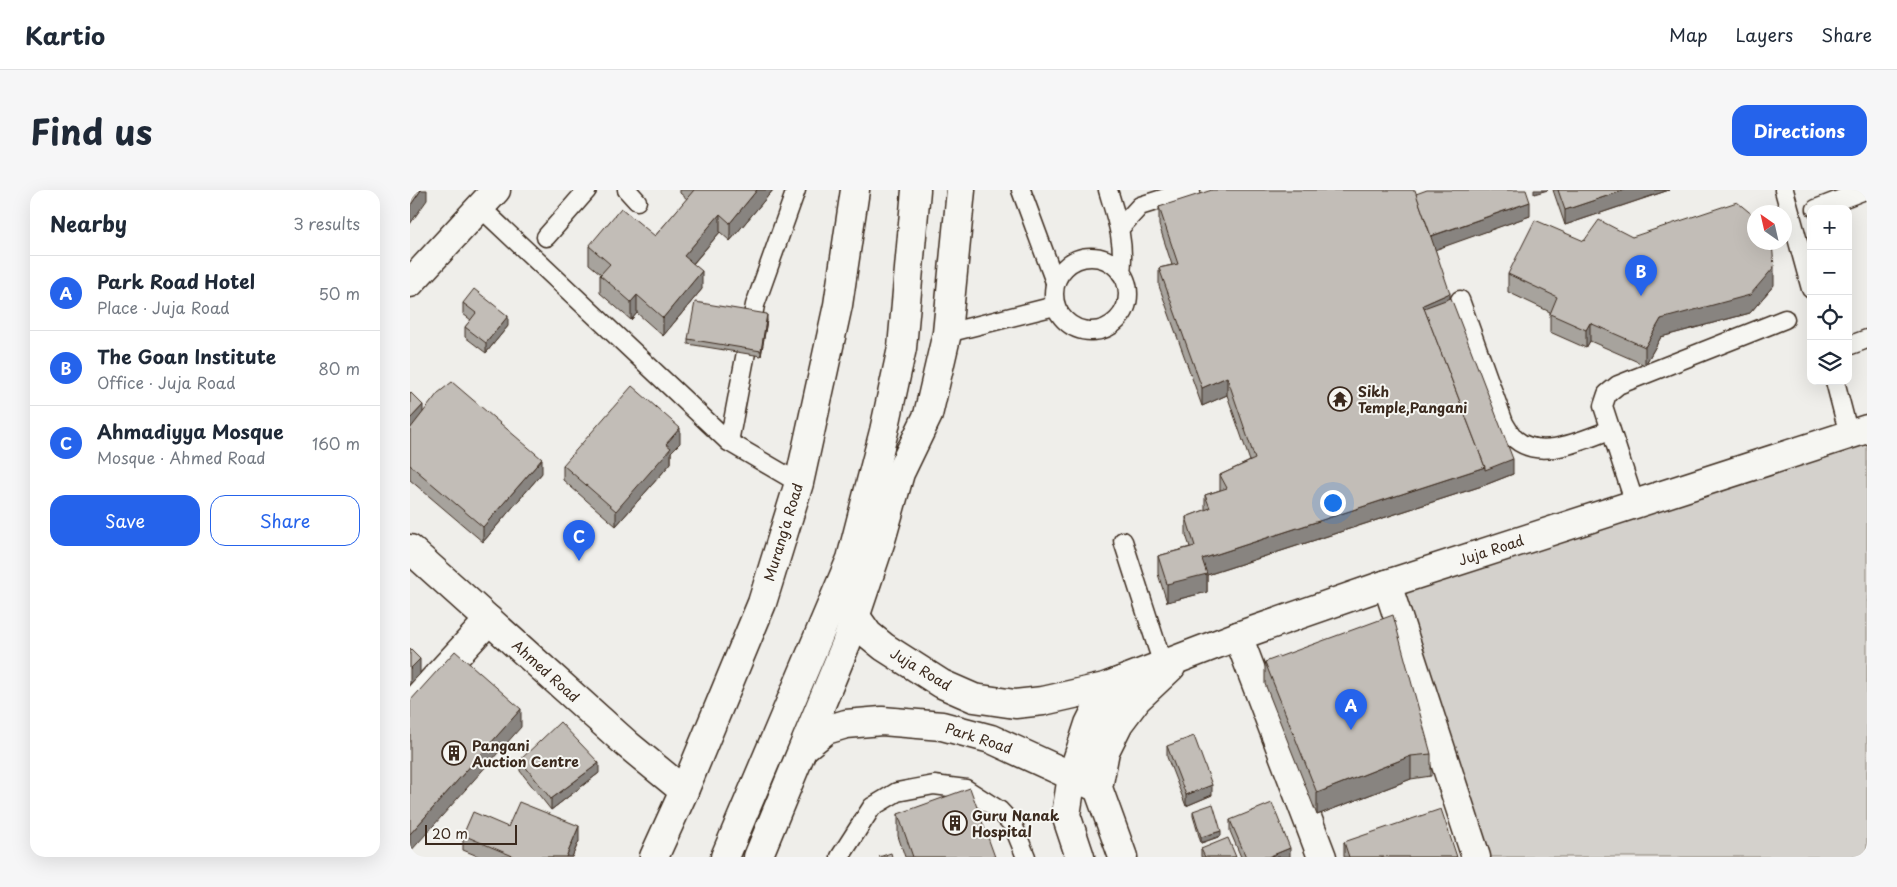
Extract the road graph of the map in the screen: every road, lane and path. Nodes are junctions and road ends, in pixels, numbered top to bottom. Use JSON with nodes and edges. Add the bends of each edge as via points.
{"nodes":[{"id":1,"x":587,"y":190,"type":"edge"},
{"id":2,"x":796,"y":190,"type":"edge"},
{"id":3,"x":854,"y":190,"type":"edge"},
{"id":4,"x":916,"y":190,"type":"edge"},
{"id":5,"x":961,"y":190,"type":"edge"},
{"id":6,"x":1022,"y":190,"type":"edge"},
{"id":7,"x":1108,"y":190,"type":"edge"},
{"id":8,"x":1191,"y":190,"type":"edge"},
{"id":9,"x":1784,"y":190,"type":"edge"},
{"id":10,"x":1865,"y":190,"type":"edge"},
{"id":11,"x":488,"y":199,"type":"edge"},
{"id":12,"x":1788,"y":205,"type":"edge"},
{"id":13,"x":1826,"y":205,"type":"edge"},
{"id":14,"x":1807,"y":212,"type":"edge"},
{"id":15,"x":1792,"y":218,"type":"joint"},
{"id":16,"x":1120,"y":228,"type":"junction"},
{"id":17,"x":546,"y":238,"type":"dead end"},
{"id":18,"x":1121,"y":274,"type":"junction"},
{"id":19,"x":1807,"y":275,"type":"edge"},
{"id":20,"x":1055,"y":282,"type":"junction"},
{"id":21,"x":410,"y":283,"type":"edge"},
{"id":22,"x":1460,"y":300,"type":"dead end"},
{"id":23,"x":1055,"y":306,"type":"junction"},
{"id":24,"x":1785,"y":319,"type":"dead end"},
{"id":25,"x":947,"y":333,"type":"junction"},
{"id":26,"x":1867,"y":338,"type":"edge"},
{"id":27,"x":1852,"y":344,"type":"edge"},
{"id":28,"x":1837,"y":385,"type":"edge"},
{"id":29,"x":1610,"y":430,"type":"junction"},
{"id":30,"x":1858,"y":432,"type":"edge"},
{"id":31,"x":729,"y":442,"type":"junction"},
{"id":32,"x":799,"y":483,"type":"junction"},
{"id":33,"x":1634,"y":504,"type":"junction"},
{"id":34,"x":869,"y":538,"type":"junction"},
{"id":35,"x":1123,"y":541,"type":"dead end"},
{"id":36,"x":410,"y":549,"type":"edge"},
{"id":37,"x":1387,"y":584,"type":"junction"},
{"id":38,"x":854,"y":614,"type":"junction"},
{"id":39,"x":489,"y":620,"type":"junction"},
{"id":40,"x":1238,"y":636,"type":"junction"},
{"id":41,"x":1172,"y":662,"type":"junction"},
{"id":42,"x":1119,"y":682,"type":"junction"},
{"id":43,"x":410,"y":706,"type":"edge"},
{"id":44,"x":804,"y":748,"type":"junction"},
{"id":45,"x":1072,"y":776,"type":"junction"},
{"id":46,"x":1098,"y":788,"type":"junction"},
{"id":47,"x":684,"y":791,"type":"junction"},
{"id":48,"x":654,"y":857,"type":"edge"},
{"id":49,"x":725,"y":857,"type":"edge"},
{"id":50,"x":758,"y":857,"type":"edge"},
{"id":51,"x":840,"y":857,"type":"edge"},
{"id":52,"x":1026,"y":857,"type":"edge"},
{"id":53,"x":1080,"y":857,"type":"edge"},
{"id":54,"x":1123,"y":857,"type":"edge"},
{"id":55,"x":1322,"y":857,"type":"edge"},
{"id":56,"x":1476,"y":857,"type":"edge"}],
"edges":[{"from":1,"to":17,"type":"lane"},
{"from":2,"to":31,"type":"lane","via":[[755,305]]},
{"from":3,"to":32,"type":"main road","name":"Murang'a Road","via":[[838,305]]},
{"from":4,"to":34,"type":"main road","via":[[902,348],[884,431]]},
{"from":5,"to":25,"type":"main road"},
{"from":6,"to":20,"type":"lane"},
{"from":7,"to":16,"type":"lane"},
{"from":8,"to":16,"type":"lane","via":[[1140,206]]},
{"from":9,"to":12,"type":"lane"},
{"from":10,"to":13,"type":"lane"},
{"from":11,"to":21,"type":"main road"},
{"from":11,"to":31,"type":"lane"},
{"from":14,"to":15,"type":"lane"},
{"from":15,"to":19,"type":"lane"},
{"from":16,"to":18,"type":"lane","via":[[1124,253]]},
{"from":18,"to":20,"type":"lane","via":[[1112,262],[1090,256],[1069,263]]},
{"from":18,"to":23,"type":"lane","via":[[1127,280],[1128,303],[1115,323],[1092,332],[1069,325]]},
{"from":20,"to":23,"type":"lane"},
{"from":22,"to":29,"type":"lane","via":[[1504,423],[1515,439],[1533,448],[1560,447]]},
{"from":23,"to":25,"type":"lane"},
{"from":24,"to":29,"type":"lane","via":[[1618,385],[1607,394],[1603,406]]},
{"from":25,"to":34,"type":"main road","via":[[928,415]]},
{"from":26,"to":27,"type":"lane"},
{"from":28,"to":30,"type":"lane"},
{"from":29,"to":33,"type":"lane"},
{"from":30,"to":33,"type":"main road","name":"Juja Road"},
{"from":31,"to":32,"type":"lane"},
{"from":32,"to":47,"type":"main road","name":"Murang'a Road","via":[[762,603]]},
{"from":33,"to":37,"type":"main road","name":"Juja Road"},
{"from":34,"to":38,"type":"main road"},
{"from":34,"to":49,"type":"main road","via":[[851,559]]},
{"from":35,"to":41,"type":"lane"},
{"from":36,"to":39,"type":"main road","name":"Ahmed Road"},
{"from":37,"to":40,"type":"main road","name":"Juja Road"},
{"from":37,"to":56,"type":"main road"},
{"from":38,"to":42,"type":"main road","name":"Juja Road","via":[[868,634],[884,647],[942,684],[974,698],[1015,704],[1043,701]]},
{"from":38,"to":44,"type":"main road","via":[[846,644]]},
{"from":39,"to":43,"type":"main road"},
{"from":39,"to":47,"type":"main road","name":"Ahmed Road"},
{"from":40,"to":41,"type":"main road","name":"Juja Road"},
{"from":40,"to":55,"type":"main road"},
{"from":41,"to":42,"type":"main road","name":"Juja Road"},
{"from":41,"to":46,"type":"main road","via":[[1119,723],[1105,750]]},
{"from":42,"to":45,"type":"main road","name":"Juja Road","via":[[1098,706],[1088,724]]},
{"from":44,"to":45,"type":"main road","name":"Park Road","via":[[826,730],[846,724],[917,722],[991,739]]},
{"from":44,"to":50,"type":"main road"},
{"from":45,"to":46,"type":"main road","name":"Park Road"},
{"from":45,"to":53,"type":"main road","via":[[1066,815]]},
{"from":46,"to":54,"type":"main road"},
{"from":47,"to":48,"type":"main road","name":"Murang'a Road"},
{"from":51,"to":52,"type":"lane","via":[[872,807],[897,792],[934,785],[966,789],[999,810],[1013,825]]}]}
